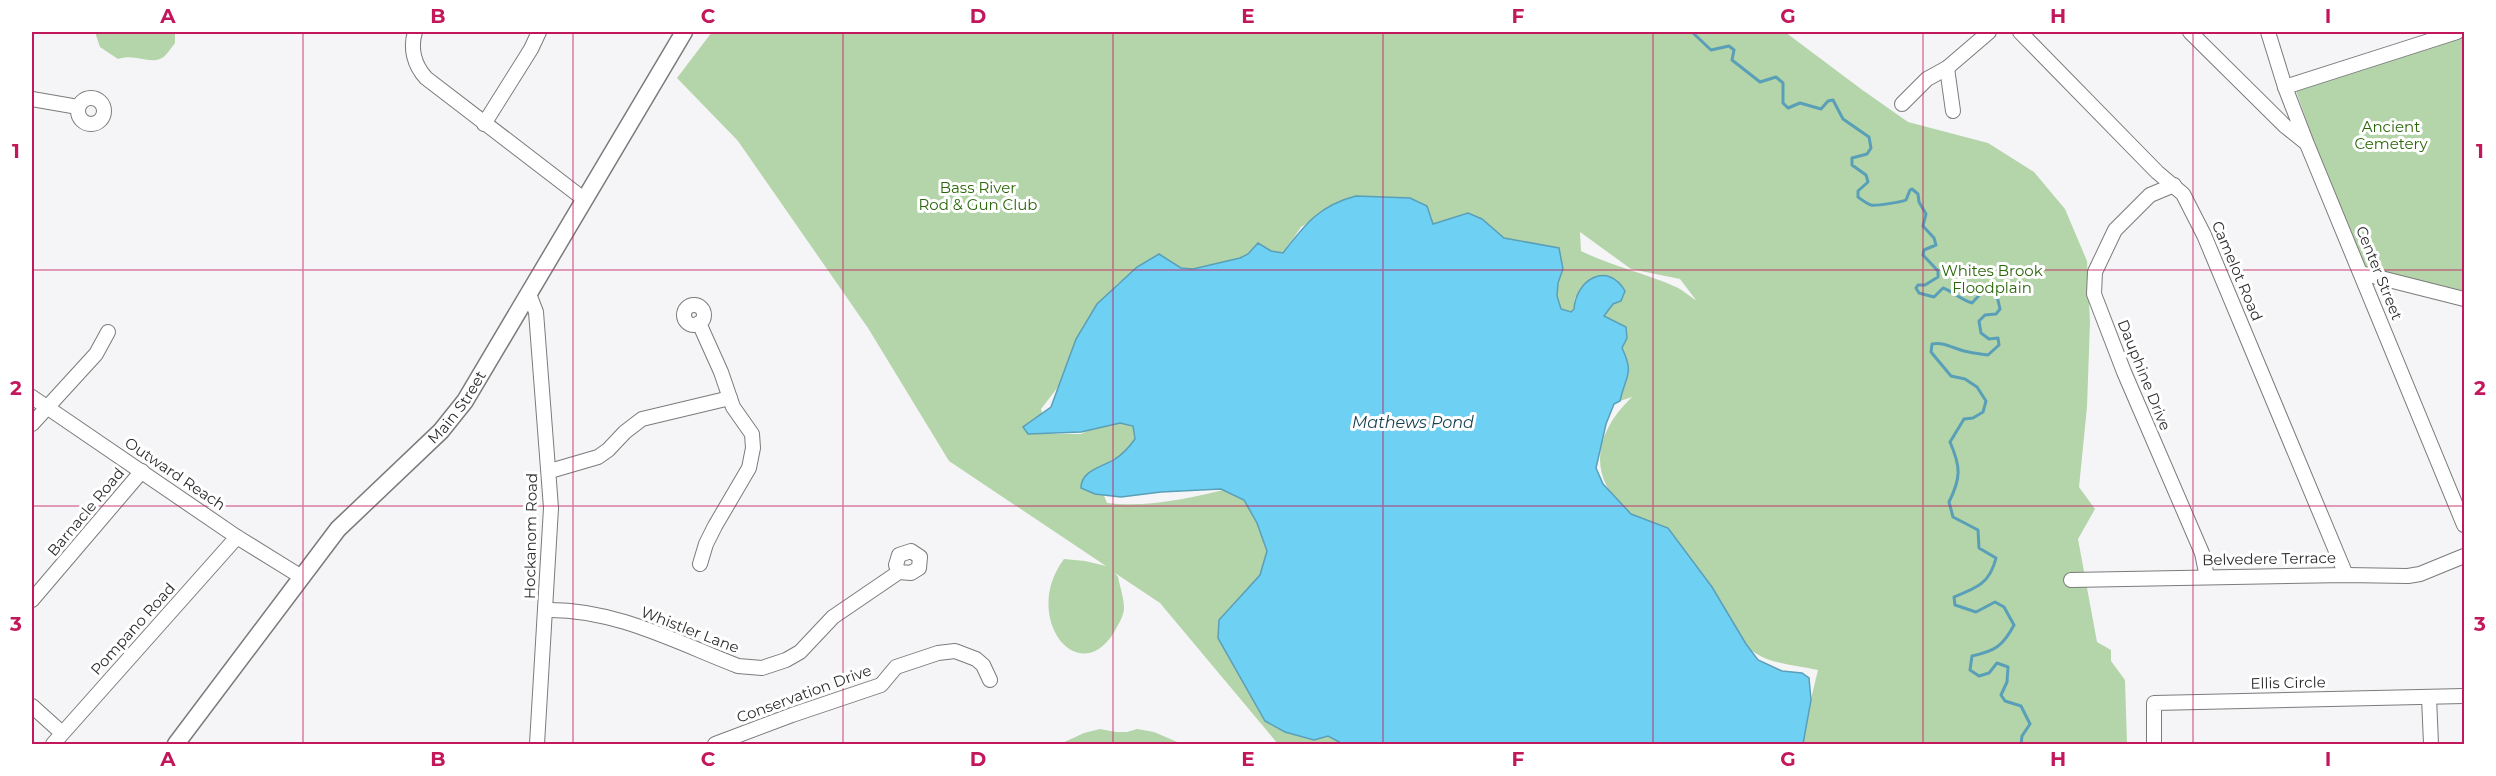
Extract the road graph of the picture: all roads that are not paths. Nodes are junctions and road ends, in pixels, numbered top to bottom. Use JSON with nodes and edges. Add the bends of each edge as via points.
{"nodes":[{"id":1,"x":416,"y":32,"type":"edge"},
{"id":2,"x":539,"y":32,"type":"edge"},
{"id":3,"x":684,"y":32,"type":"edge"},
{"id":4,"x":1989,"y":32,"type":"edge"},
{"id":5,"x":2020,"y":32,"type":"edge"},
{"id":6,"x":2190,"y":32,"type":"edge"},
{"id":7,"x":2268,"y":32,"type":"edge"},
{"id":8,"x":2457,"y":32,"type":"edge"},
{"id":9,"x":1947,"y":68,"type":"junction"},
{"id":10,"x":2285,"y":87,"type":"junction"},
{"id":11,"x":32,"y":99,"type":"edge"},
{"id":12,"x":1902,"y":104,"type":"dead end"},
{"id":13,"x":78,"y":107,"type":"dead end"},
{"id":14,"x":1953,"y":111,"type":"dead end"},
{"id":15,"x":484,"y":124,"type":"junction"},
{"id":16,"x":2307,"y":144,"type":"junction"},
{"id":17,"x":2157,"y":172,"type":"junction"},
{"id":18,"x":2174,"y":185,"type":"junction"},
{"id":19,"x":2150,"y":195,"type":"junction"},
{"id":20,"x":585,"y":200,"type":"junction"},
{"id":21,"x":2361,"y":273,"type":"junction"},
{"id":22,"x":530,"y":294,"type":"junction"},
{"id":23,"x":2464,"y":299,"type":"edge"},
{"id":24,"x":699,"y":323,"type":"dead end"},
{"id":25,"x":108,"y":332,"type":"dead end"},
{"id":26,"x":32,"y":397,"type":"edge"},
{"id":27,"x":730,"y":398,"type":"junction"},
{"id":28,"x":48,"y":406,"type":"junction"},
{"id":29,"x":32,"y":424,"type":"edge"},
{"id":30,"x":142,"y":471,"type":"junction"},
{"id":31,"x":550,"y":471,"type":"junction"},
{"id":32,"x":2464,"y":525,"type":"edge"},
{"id":33,"x":237,"y":537,"type":"junction"},
{"id":34,"x":2464,"y":556,"type":"edge"},
{"id":35,"x":700,"y":564,"type":"dead end"},
{"id":36,"x":899,"y":572,"type":"dead end"},
{"id":37,"x":2346,"y":575,"type":"junction"},
{"id":38,"x":300,"y":576,"type":"junction"},
{"id":39,"x":2207,"y":577,"type":"junction"},
{"id":40,"x":2071,"y":580,"type":"dead end"},
{"id":41,"x":32,"y":600,"type":"edge"},
{"id":42,"x":546,"y":610,"type":"junction"},
{"id":43,"x":990,"y":680,"type":"dead end"},
{"id":44,"x":2464,"y":696,"type":"edge"},
{"id":45,"x":2429,"y":697,"type":"junction"},
{"id":46,"x":32,"y":706,"type":"edge"},
{"id":47,"x":62,"y":733,"type":"junction"},
{"id":48,"x":53,"y":744,"type":"edge"},
{"id":49,"x":176,"y":744,"type":"edge"},
{"id":50,"x":537,"y":744,"type":"edge"},
{"id":51,"x":715,"y":744,"type":"edge"},
{"id":52,"x":2154,"y":744,"type":"edge"},
{"id":53,"x":2432,"y":744,"type":"edge"}],
"edges":[{"from":1,"to":15,"type":"street","via":[[413,52],[422,73]]},
{"from":2,"to":15,"type":"street"},
{"from":3,"to":20,"type":"main road","name":"Main Street"},
{"from":4,"to":9,"type":"street"},
{"from":5,"to":17,"type":"street","name":"Camelot Road"},
{"from":6,"to":16,"type":"street"},
{"from":7,"to":10,"type":"street","name":"Center Street"},
{"from":8,"to":10,"type":"street"},
{"from":9,"to":12,"type":"street","via":[[1927,79]]},
{"from":9,"to":14,"type":"street"},
{"from":10,"to":16,"type":"street","name":"Center Street"},
{"from":11,"to":13,"type":"street"},
{"from":15,"to":20,"type":"street"},
{"from":16,"to":21,"type":"street","name":"Center Street"},
{"from":17,"to":18,"type":"street","name":"Camelot Road"},
{"from":17,"to":19,"type":"street","name":"Dauphine Drive"},
{"from":18,"to":19,"type":"street","name":"Dauphine Drive"},
{"from":18,"to":37,"type":"street","name":"Camelot Road","via":[[2183,194],[2204,235]]},
{"from":19,"to":39,"type":"street","name":"Dauphine Drive","via":[[2115,230],[2102,252],[2095,272],[2094,294],[2202,553]]},
{"from":20,"to":22,"type":"main road","name":"Main Street"},
{"from":21,"to":23,"type":"street"},
{"from":21,"to":32,"type":"street","name":"Center Street"},
{"from":22,"to":31,"type":"street","name":"Hockanom Road","via":[[536,312]]},
{"from":22,"to":38,"type":"main road","name":"Main Street","via":[[449,422],[338,529]]},
{"from":24,"to":27,"type":"street"},
{"from":25,"to":28,"type":"street","via":[[96,354]]},
{"from":26,"to":28,"type":"street","name":"Outward Reach"},
{"from":27,"to":31,"type":"street","via":[[642,419],[598,457]]},
{"from":27,"to":35,"type":"street","via":[[752,434],[752,456],[743,481],[706,544]]},
{"from":28,"to":29,"type":"street"},
{"from":28,"to":30,"type":"street","name":"Outward Reach"},
{"from":30,"to":33,"type":"street","name":"Outward Reach"},
{"from":30,"to":41,"type":"street","name":"Barnacle Road"},
{"from":31,"to":42,"type":"street","name":"Hockanom Road"},
{"from":33,"to":38,"type":"street","name":"Outward Reach"},
{"from":33,"to":47,"type":"street","name":"Pompano Road"},
{"from":34,"to":37,"type":"street","name":"Belvedere Terrace","via":[[2420,574]]},
{"from":36,"to":42,"type":"street","name":"Whistler Lane","via":[[833,617],[800,652],[762,668],[738,666],[613,617],[566,609]]},
{"from":37,"to":39,"type":"street","name":"Belvedere Terrace"},
{"from":38,"to":49,"type":"main road","name":"Main Street"},
{"from":39,"to":40,"type":"street","name":"Belvedere Terrace"},
{"from":42,"to":50,"type":"street","name":"Hockanom Road"},
{"from":43,"to":51,"type":"street","name":"Conservation Drive","via":[[976,659],[955,651],[938,653],[896,667],[881,685]]},
{"from":44,"to":45,"type":"street","name":"Ellis Circle"},
{"from":45,"to":52,"type":"street","name":"Ellis Circle","via":[[2154,703]]},
{"from":45,"to":53,"type":"street"},
{"from":46,"to":47,"type":"street"},
{"from":47,"to":48,"type":"street","name":"Pompano Road"}]}
